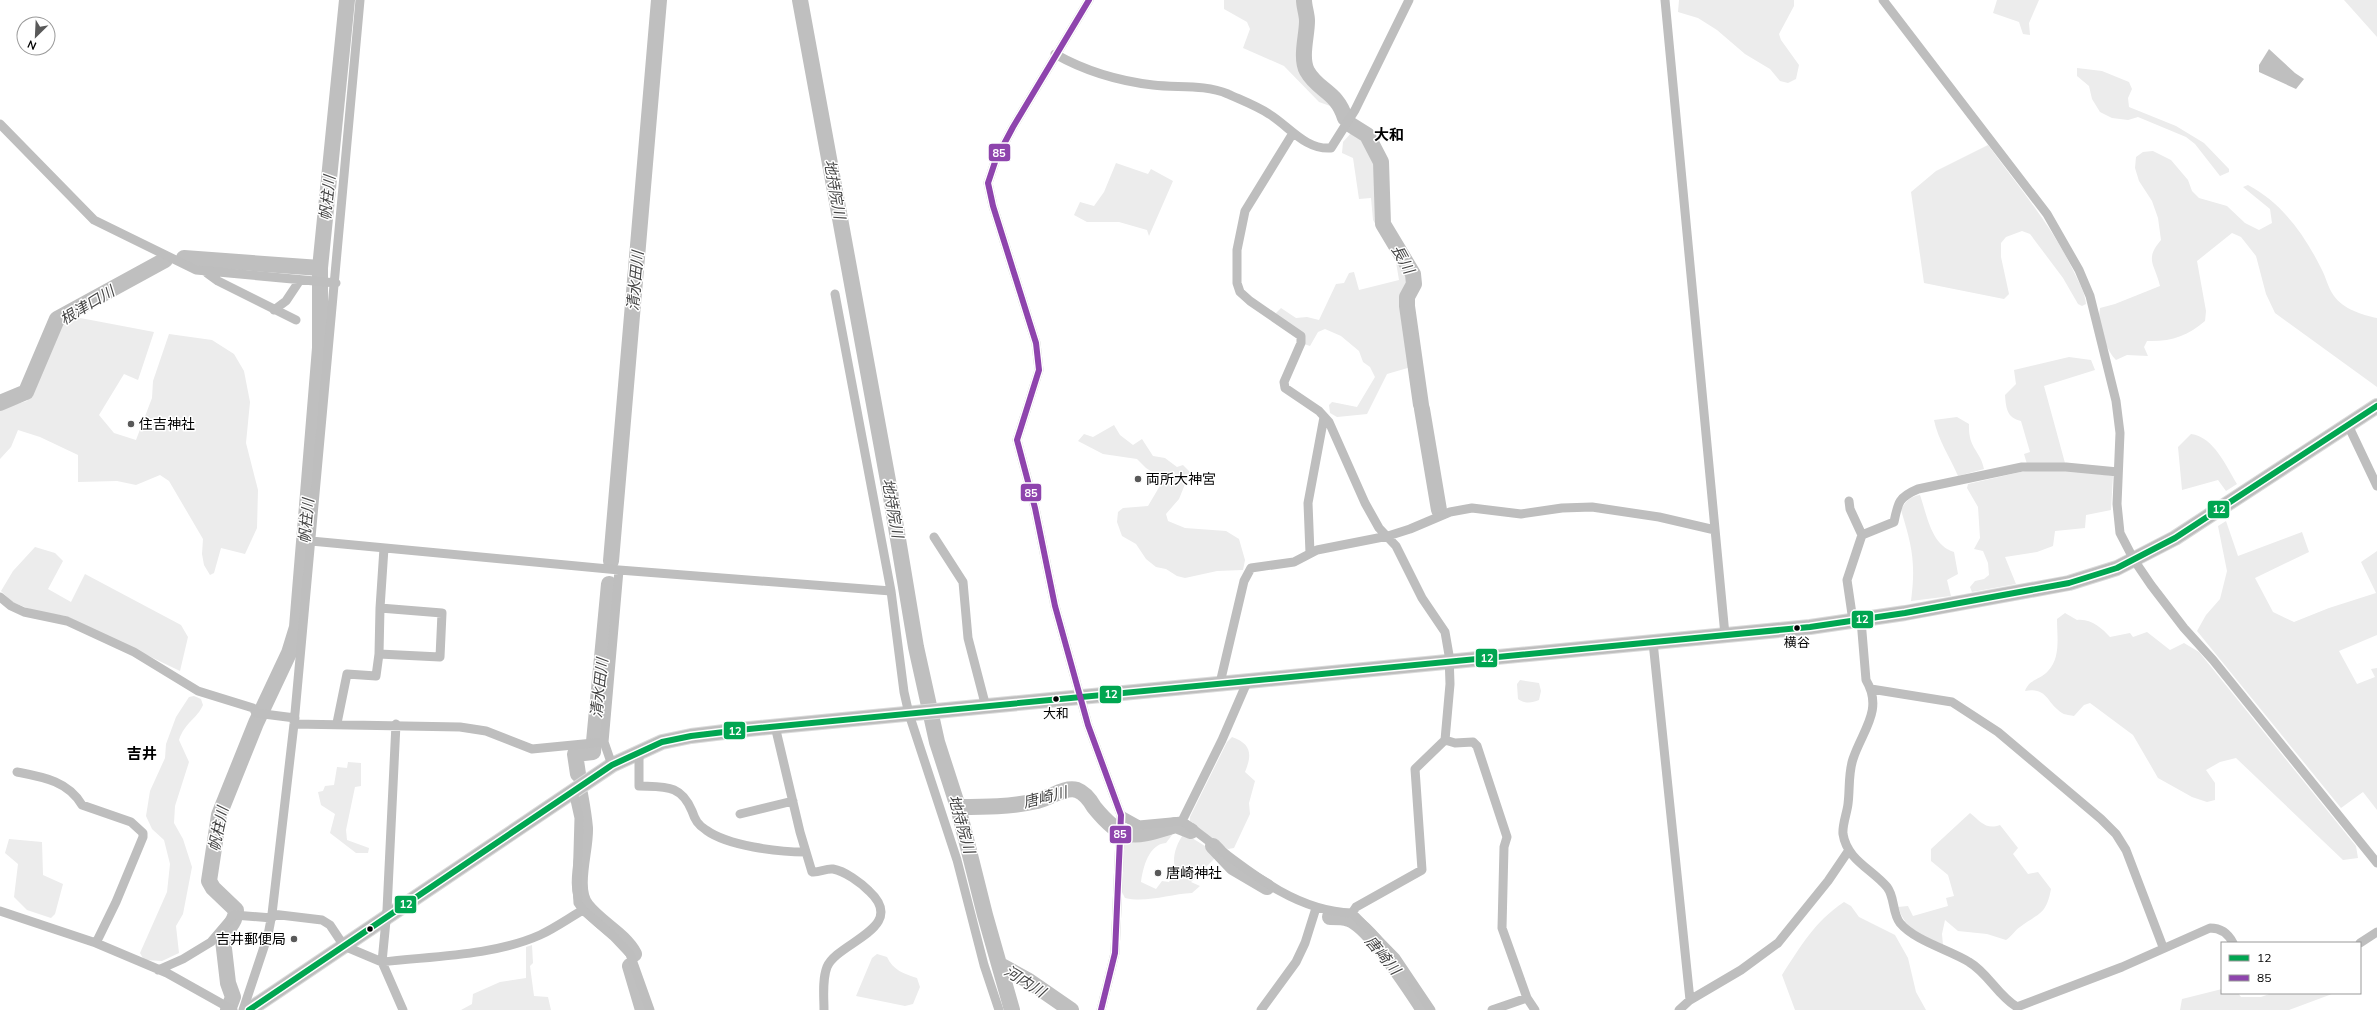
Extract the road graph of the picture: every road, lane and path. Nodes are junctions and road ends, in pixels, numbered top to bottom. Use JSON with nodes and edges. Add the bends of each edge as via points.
{"nodes":[{"id":1,"x":360,"y":0,"type":"edge"},
{"id":2,"x":1089,"y":0,"type":"edge"},
{"id":3,"x":1409,"y":0,"type":"edge"},
{"id":4,"x":1665,"y":0,"type":"edge"},
{"id":5,"x":1883,"y":0,"type":"edge"},
{"id":6,"x":1055,"y":54,"type":"junction"},
{"id":7,"x":0,"y":124,"type":"edge"},
{"id":8,"x":1293,"y":133,"type":"junction"},
{"id":9,"x":207,"y":273,"type":"junction"},
{"id":10,"x":300,"y":280,"type":"junction"},
{"id":11,"x":336,"y":283,"type":"junction"},
{"id":12,"x":835,"y":294,"type":"dead end"},
{"id":13,"x":274,"y":310,"type":"junction"},
{"id":14,"x":296,"y":320,"type":"dead end"},
{"id":15,"x":2377,"y":406,"type":"edge"},
{"id":16,"x":1324,"y":417,"type":"junction"},
{"id":17,"x":2348,"y":425,"type":"junction"},
{"id":18,"x":2118,"y":472,"type":"junction"},
{"id":19,"x":2377,"y":486,"type":"edge"},
{"id":20,"x":1849,"y":501,"type":"dead end"},
{"id":21,"x":1715,"y":530,"type":"junction"},
{"id":22,"x":1862,"y":535,"type":"junction"},
{"id":23,"x":1388,"y":536,"type":"junction"},
{"id":24,"x":934,"y":537,"type":"dead end"},
{"id":25,"x":311,"y":541,"type":"junction"},
{"id":26,"x":384,"y":548,"type":"junction"},
{"id":27,"x":1310,"y":553,"type":"junction"},
{"id":28,"x":2134,"y":560,"type":"junction"},
{"id":29,"x":619,"y":570,"type":"junction"},
{"id":30,"x":891,"y":591,"type":"junction"},
{"id":31,"x":0,"y":596,"type":"edge"},
{"id":32,"x":380,"y":608,"type":"junction"},
{"id":33,"x":1857,"y":620,"type":"junction"},
{"id":34,"x":1725,"y":635,"type":"junction"},
{"id":35,"x":1653,"y":642,"type":"junction"},
{"id":36,"x":379,"y":654,"type":"junction"},
{"id":37,"x":1450,"y":661,"type":"junction"},
{"id":38,"x":1248,"y":680,"type":"junction"},
{"id":39,"x":1220,"y":683,"type":"junction"},
{"id":40,"x":1871,"y":689,"type":"junction"},
{"id":41,"x":1081,"y":697,"type":"junction"},
{"id":42,"x":986,"y":707,"type":"junction"},
{"id":43,"x":912,"y":714,"type":"junction"},
{"id":44,"x":294,"y":721,"type":"junction"},
{"id":45,"x":337,"y":723,"type":"junction"},
{"id":46,"x":396,"y":724,"type":"junction"},
{"id":47,"x":775,"y":726,"type":"junction"},
{"id":48,"x":1445,"y":740,"type":"junction"},
{"id":49,"x":597,"y":743,"type":"junction"},
{"id":50,"x":636,"y":752,"type":"junction"},
{"id":51,"x":612,"y":765,"type":"junction"},
{"id":52,"x":17,"y":772,"type":"dead end"},
{"id":53,"x":573,"y":791,"type":"junction"},
{"id":54,"x":793,"y":802,"type":"junction"},
{"id":55,"x":740,"y":814,"type":"dead end"},
{"id":56,"x":1121,"y":815,"type":"junction"},
{"id":57,"x":1182,"y":821,"type":"junction"},
{"id":58,"x":1849,"y":850,"type":"junction"},
{"id":59,"x":805,"y":852,"type":"junction"},
{"id":60,"x":2377,"y":863,"type":"edge"},
{"id":61,"x":1316,"y":908,"type":"junction"},
{"id":62,"x":583,"y":910,"type":"junction"},
{"id":63,"x":0,"y":911,"type":"edge"},
{"id":64,"x":1352,"y":913,"type":"junction"},
{"id":65,"x":272,"y":916,"type":"junction"},
{"id":66,"x":387,"y":916,"type":"junction"},
{"id":67,"x":2377,"y":932,"type":"edge"},
{"id":68,"x":2232,"y":942,"type":"edge"},
{"id":69,"x":2361,"y":942,"type":"edge"},
{"id":70,"x":96,"y":943,"type":"junction"},
{"id":71,"x":344,"y":946,"type":"junction"},
{"id":72,"x":2163,"y":947,"type":"junction"},
{"id":73,"x":382,"y":962,"type":"junction"},
{"id":74,"x":158,"y":970,"type":"junction"},
{"id":75,"x":1526,"y":998,"type":"junction"},
{"id":76,"x":1690,"y":1000,"type":"junction"},
{"id":77,"x":231,"y":1009,"type":"edge"},
{"id":78,"x":243,"y":1010,"type":"edge"},
{"id":79,"x":249,"y":1010,"type":"edge"},
{"id":80,"x":403,"y":1010,"type":"edge"},
{"id":81,"x":650,"y":1010,"type":"edge"},
{"id":82,"x":824,"y":1010,"type":"edge"},
{"id":83,"x":999,"y":1010,"type":"edge"},
{"id":84,"x":1101,"y":1010,"type":"edge"},
{"id":85,"x":1261,"y":1010,"type":"edge"},
{"id":86,"x":1431,"y":1010,"type":"edge"},
{"id":87,"x":1492,"y":1010,"type":"edge"},
{"id":88,"x":1535,"y":1010,"type":"edge"},
{"id":89,"x":1680,"y":1010,"type":"edge"}],
"edges":[{"from":1,"to":11,"type":"street"},
{"from":2,"to":6,"type":"street"},
{"from":3,"to":8,"type":"street","via":[[1337,142],[1331,148],[1325,149]]},
{"from":4,"to":21,"type":"street"},
{"from":5,"to":18,"type":"street","via":[[2047,214],[2079,270],[2090,296],[2116,401],[2120,433]]},
{"from":6,"to":8,"type":"street","via":[[1123,81],[1210,89],[1227,94],[1269,113]]},
{"from":6,"to":41,"type":"street","via":[[996,159],[988,183],[1036,343],[1039,370],[1017,440],[1035,508],[1055,606]]},
{"from":7,"to":9,"type":"street","via":[[94,220]]},
{"from":8,"to":16,"type":"street","via":[[1246,210],[1237,250],[1237,283],[1240,292],[1250,301],[1301,336],[1301,343],[1284,382],[1285,388]]},
{"from":9,"to":10,"type":"street"},
{"from":9,"to":13,"type":"street"},
{"from":10,"to":11,"type":"street"},
{"from":10,"to":13,"type":"street","via":[[286,300]]},
{"from":11,"to":25,"type":"street"},
{"from":12,"to":30,"type":"street"},
{"from":13,"to":14,"type":"street"},
{"from":15,"to":17,"type":"highway"},
{"from":16,"to":23,"type":"street","via":[[1378,528]]},
{"from":16,"to":27,"type":"street","via":[[1308,503]]},
{"from":17,"to":19,"type":"street"},
{"from":17,"to":28,"type":"highway","via":[[2175,538]]},
{"from":18,"to":22,"type":"street","via":[[2066,467],[2022,467],[1918,489],[1904,495],[1897,506],[1894,522]]},
{"from":18,"to":28,"type":"street","via":[[2117,504],[2120,533]]},
{"from":20,"to":22,"type":"street"},
{"from":21,"to":23,"type":"street","via":[[1659,517],[1592,507],[1522,514],[1472,508],[1450,512]]},
{"from":21,"to":34,"type":"street"},
{"from":22,"to":33,"type":"street","via":[[1847,580]]},
{"from":23,"to":27,"type":"street"},
{"from":23,"to":37,"type":"street","via":[[1399,550],[1422,598],[1445,632]]},
{"from":24,"to":42,"type":"street","via":[[963,582],[968,638]]},
{"from":25,"to":26,"type":"street"},
{"from":25,"to":44,"type":"street"},
{"from":26,"to":29,"type":"street"},
{"from":26,"to":32,"type":"street"},
{"from":27,"to":39,"type":"street","via":[[1294,562],[1251,568],[1247,573]]},
{"from":28,"to":33,"type":"highway","via":[[2102,574],[2068,583]]},
{"from":28,"to":60,"type":"street","via":[[2184,628],[2213,660]]},
{"from":29,"to":30,"type":"street"},
{"from":29,"to":49,"type":"street"},
{"from":30,"to":43,"type":"street","via":[[904,692]]},
{"from":31,"to":44,"type":"street","via":[[11,606],[24,612],[67,621],[151,662],[189,687],[252,708],[261,714]]},
{"from":32,"to":36,"type":"street"},
{"from":32,"to":36,"type":"street","via":[[442,613],[440,657]]},
{"from":33,"to":34,"type":"highway"},
{"from":33,"to":40,"type":"street","via":[[1866,680]]},
{"from":34,"to":35,"type":"highway"},
{"from":35,"to":37,"type":"highway"},
{"from":35,"to":76,"type":"street"},
{"from":36,"to":45,"type":"street","via":[[376,676],[347,674]]},
{"from":37,"to":38,"type":"highway"},
{"from":37,"to":48,"type":"street"},
{"from":38,"to":39,"type":"highway"},
{"from":38,"to":57,"type":"street"},
{"from":39,"to":41,"type":"highway"},
{"from":40,"to":58,"type":"street","via":[[1874,707],[1872,719],[1852,760],[1848,777],[1848,802],[1843,835]]},
{"from":40,"to":72,"type":"street","via":[[1952,702],[1998,732],[2100,819],[2116,834],[2126,850]]},
{"from":41,"to":42,"type":"highway"},
{"from":41,"to":56,"type":"street","via":[[1097,753]]},
{"from":42,"to":43,"type":"highway"},
{"from":43,"to":47,"type":"highway"},
{"from":43,"to":83,"type":"street","via":[[957,860],[984,965]]},
{"from":44,"to":45,"type":"street"},
{"from":44,"to":65,"type":"street"},
{"from":45,"to":46,"type":"street"},
{"from":46,"to":49,"type":"street","via":[[472,728],[532,749]]},
{"from":46,"to":66,"type":"street"},
{"from":47,"to":50,"type":"highway","via":[[691,736],[662,742]]},
{"from":47,"to":54,"type":"street"},
{"from":48,"to":64,"type":"street","via":[[1415,768],[1422,870],[1356,907]]},
{"from":48,"to":75,"type":"street","via":[[1454,743],[1472,742],[1477,746],[1500,811],[1507,837],[1504,847],[1502,928]]},
{"from":49,"to":51,"type":"street"},
{"from":50,"to":51,"type":"highway"},
{"from":50,"to":59,"type":"street","via":[[639,756],[639,786],[671,788],[683,795],[696,822],[707,831],[732,842]]},
{"from":51,"to":53,"type":"highway"},
{"from":52,"to":70,"type":"street","via":[[45,777],[64,785],[74,792],[82,805],[131,822],[143,833],[116,902]]},
{"from":53,"to":62,"type":"street","via":[[579,818],[578,903]]},
{"from":53,"to":66,"type":"highway"},
{"from":54,"to":55,"type":"street"},
{"from":54,"to":59,"type":"street"},
{"from":56,"to":57,"type":"street","via":[[1139,825]]},
{"from":56,"to":84,"type":"street","via":[[1115,953]]},
{"from":57,"to":61,"type":"street","via":[[1260,878]]},
{"from":58,"to":72,"type":"street","via":[[1865,869],[1887,887],[1900,923],[1909,931],[1970,962],[2017,1008],[2122,967]]},
{"from":58,"to":76,"type":"street","via":[[1828,881],[1778,943],[1741,970]]},
{"from":59,"to":82,"type":"street","via":[[812,872],[832,869],[840,872],[864,886],[875,896],[881,907],[881,917],[870,931],[836,954],[827,967],[824,980]]},
{"from":61,"to":64,"type":"street"},
{"from":61,"to":85,"type":"street","via":[[1296,962]]},
{"from":62,"to":73,"type":"street","via":[[540,935],[514,944],[424,960]]},
{"from":62,"to":81,"type":"street","via":[[630,954]]},
{"from":63,"to":70,"type":"street"},
{"from":64,"to":86,"type":"street","via":[[1396,958]]},
{"from":65,"to":71,"type":"street","via":[[322,920],[330,926]]},
{"from":65,"to":74,"type":"street","via":[[237,915],[211,942]]},
{"from":65,"to":78,"type":"street"},
{"from":66,"to":71,"type":"highway"},
{"from":66,"to":73,"type":"street"},
{"from":67,"to":69,"type":"street"},
{"from":68,"to":72,"type":"street","via":[[2227,933],[2210,928]]},
{"from":70,"to":74,"type":"street"},
{"from":71,"to":73,"type":"street"},
{"from":71,"to":79,"type":"highway"},
{"from":73,"to":80,"type":"street"},
{"from":74,"to":77,"type":"street"},
{"from":75,"to":87,"type":"street"},
{"from":75,"to":88,"type":"street"},
{"from":76,"to":89,"type":"street"}]}
